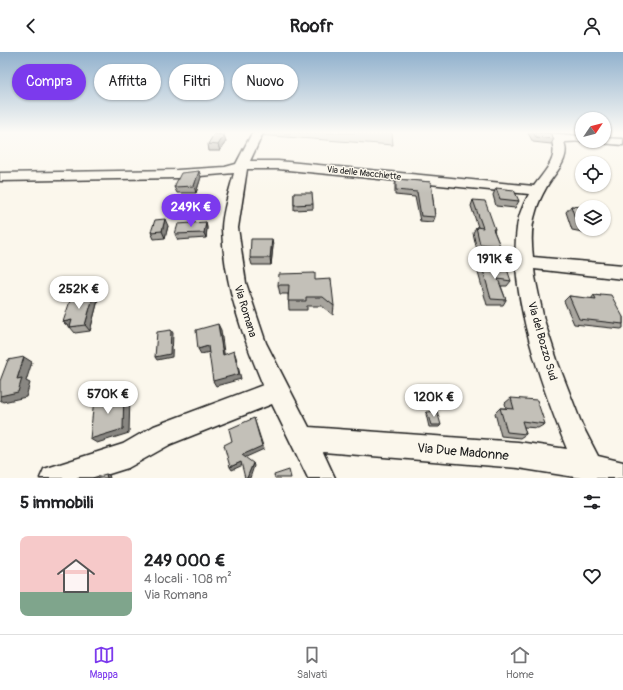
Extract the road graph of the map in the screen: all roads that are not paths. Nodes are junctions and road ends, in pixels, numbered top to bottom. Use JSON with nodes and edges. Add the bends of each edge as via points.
{"nodes":[{"id":1,"x":248,"y":153,"type":"edge"},
{"id":2,"x":559,"y":153,"type":"edge"},
{"id":3,"x":241,"y":167,"type":"junction"},
{"id":4,"x":0,"y":177,"type":"edge"},
{"id":5,"x":538,"y":191,"type":"junction"},
{"id":6,"x":524,"y":262,"type":"junction"},
{"id":7,"x":623,"y":272,"type":"edge"},
{"id":8,"x":277,"y":391,"type":"junction"},
{"id":9,"x":302,"y":440,"type":"junction"},
{"id":10,"x":592,"y":472,"type":"edge"},
{"id":11,"x":623,"y":475,"type":"edge"},
{"id":12,"x":53,"y":478,"type":"edge"},
{"id":13,"x":322,"y":478,"type":"edge"}],
"edges":[{"from":1,"to":3,"type":"street","name":"Via Romana"},
{"from":2,"to":5,"type":"street","name":"Via del Bozzo Sud","via":[[557,161]]},
{"from":3,"to":4,"type":"street","name":"Via delle Macchiette","via":[[225,171],[177,174]]},
{"from":3,"to":5,"type":"street","name":"Via delle Macchiette","via":[[278,164]]},
{"from":3,"to":8,"type":"street","name":"Via Romana","via":[[230,228],[237,283],[256,344]]},
{"from":5,"to":6,"type":"street","name":"Via del Bozzo Sud","via":[[524,230]]},
{"from":6,"to":7,"type":"street"},
{"from":6,"to":10,"type":"street","name":"Via del Bozzo Sud","via":[[534,316],[554,383],[580,453]]},
{"from":8,"to":9,"type":"street","name":"Via Romana"},
{"from":8,"to":12,"type":"street","via":[[163,435],[128,455]]},
{"from":9,"to":10,"type":"street","name":"Via Due Madonne","via":[[518,455]]},
{"from":9,"to":13,"type":"street","name":"Via Romana"},
{"from":10,"to":11,"type":"street","name":"Via Due Madonne"}]}
